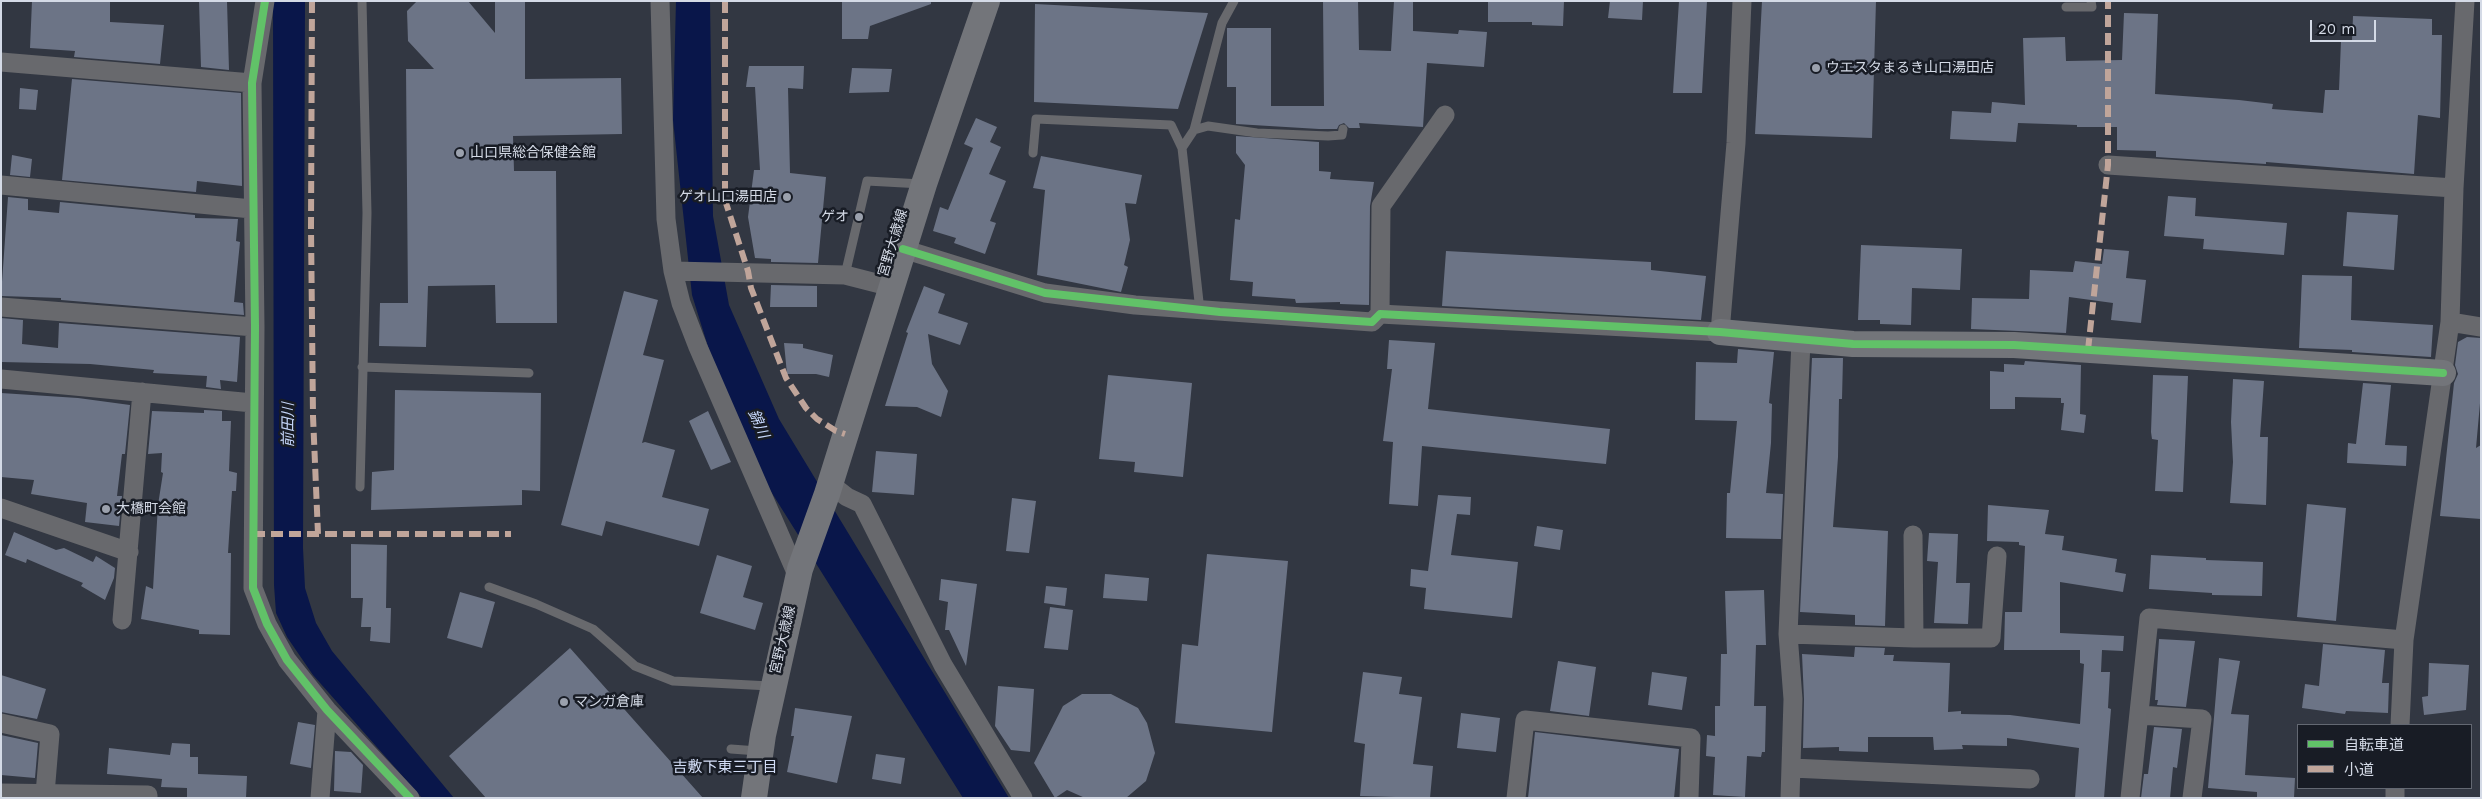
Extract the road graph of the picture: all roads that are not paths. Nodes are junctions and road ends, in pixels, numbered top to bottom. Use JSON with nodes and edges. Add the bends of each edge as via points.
{"nodes":[{"id":1,"x":265,"y":1,"type":"edge"},
{"id":2,"x":362,"y":1,"type":"edge"},
{"id":3,"x":660,"y":1,"type":"edge"},
{"id":4,"x":987,"y":1,"type":"edge"},
{"id":5,"x":1234,"y":1,"type":"edge"},
{"id":6,"x":1742,"y":1,"type":"edge"},
{"id":7,"x":2092,"y":1,"type":"edge"},
{"id":8,"x":2465,"y":1,"type":"edge"},
{"id":9,"x":2066,"y":7,"type":"dead end"},
{"id":10,"x":1,"y":62,"type":"edge"},
{"id":11,"x":252,"y":83,"type":"junction"},
{"id":12,"x":1445,"y":115,"type":"dead end"},
{"id":13,"x":1343,"y":129,"type":"dead end"},
{"id":14,"x":1194,"y":130,"type":"junction"},
{"id":15,"x":1182,"y":148,"type":"junction"},
{"id":16,"x":1033,"y":153,"type":"dead end"},
{"id":17,"x":2108,"y":165,"type":"dead end"},
{"id":18,"x":924,"y":184,"type":"junction"},
{"id":19,"x":1,"y":185,"type":"edge"},
{"id":20,"x":2454,"y":188,"type":"junction"},
{"id":21,"x":252,"y":209,"type":"junction"},
{"id":22,"x":903,"y":249,"type":"junction"},
{"id":23,"x":673,"y":271,"type":"junction"},
{"id":24,"x":845,"y":275,"type":"junction"},
{"id":25,"x":892,"y":287,"type":"junction"},
{"id":26,"x":1,"y":307,"type":"edge"},
{"id":27,"x":1200,"y":311,"type":"junction"},
{"id":28,"x":1380,"y":314,"type":"junction"},
{"id":29,"x":2450,"y":322,"type":"junction"},
{"id":30,"x":255,"y":327,"type":"junction"},
{"id":31,"x":2481,"y":327,"type":"edge"},
{"id":32,"x":1720,"y":332,"type":"junction"},
{"id":33,"x":1801,"y":341,"type":"junction"},
{"id":34,"x":362,"y":367,"type":"junction"},
{"id":35,"x":529,"y":373,"type":"dead end"},
{"id":36,"x":2443,"y":373,"type":"junction"},
{"id":37,"x":1,"y":379,"type":"edge"},
{"id":38,"x":142,"y":392,"type":"junction"},
{"id":39,"x":253,"y":403,"type":"junction"},
{"id":40,"x":360,"y":487,"type":"dead end"},
{"id":41,"x":828,"y":488,"type":"junction"},
{"id":42,"x":1,"y":508,"type":"edge"},
{"id":43,"x":1913,"y":535,"type":"dead end"},
{"id":44,"x":129,"y":552,"type":"junction"},
{"id":45,"x":1997,"y":556,"type":"dead end"},
{"id":46,"x":798,"y":573,"type":"junction"},
{"id":47,"x":489,"y":587,"type":"dead end"},
{"id":48,"x":122,"y":620,"type":"dead end"},
{"id":49,"x":1788,"y":634,"type":"junction"},
{"id":50,"x":1914,"y":638,"type":"junction"},
{"id":51,"x":2404,"y":640,"type":"junction"},
{"id":52,"x":773,"y":686,"type":"junction"},
{"id":53,"x":327,"y":710,"type":"junction"},
{"id":54,"x":2139,"y":715,"type":"junction"},
{"id":55,"x":1,"y":723,"type":"edge"},
{"id":56,"x":2400,"y":724,"type":"edge"},
{"id":57,"x":732,"y":749,"type":"dead end"},
{"id":58,"x":760,"y":751,"type":"junction"},
{"id":59,"x":1792,"y":768,"type":"junction"},
{"id":60,"x":2030,"y":779,"type":"dead end"},
{"id":61,"x":1,"y":793,"type":"edge"},
{"id":62,"x":45,"y":794,"type":"junction"},
{"id":63,"x":148,"y":798,"type":"edge"},
{"id":64,"x":320,"y":798,"type":"edge"},
{"id":65,"x":410,"y":798,"type":"edge"},
{"id":66,"x":754,"y":798,"type":"edge"},
{"id":67,"x":1023,"y":798,"type":"edge"},
{"id":68,"x":1516,"y":798,"type":"edge"},
{"id":69,"x":1689,"y":798,"type":"edge"},
{"id":70,"x":1790,"y":798,"type":"edge"},
{"id":71,"x":2130,"y":798,"type":"edge"},
{"id":72,"x":2192,"y":798,"type":"edge"}],
"edges":[{"from":1,"to":11,"type":"street"},
{"from":2,"to":34,"type":"lane","via":[[366,213]]},
{"from":3,"to":23,"type":"street","via":[[666,219]]},
{"from":4,"to":18,"type":"main road","name":"宮野大歳線"},
{"from":5,"to":14,"type":"lane","via":[[1222,24]]},
{"from":6,"to":32,"type":"street","via":[[1736,143]]},
{"from":7,"to":9,"type":"lane","via":[[2092,7]]},
{"from":8,"to":20,"type":"street"},
{"from":10,"to":11,"type":"street"},
{"from":11,"to":21,"type":"street"},
{"from":12,"to":28,"type":"street","via":[[1382,206]]},
{"from":13,"to":14,"type":"lane","via":[[1342,135],[1328,136],[1257,133],[1208,126]]},
{"from":14,"to":15,"type":"lane"},
{"from":15,"to":16,"type":"lane","via":[[1171,125],[1036,119]]},
{"from":15,"to":27,"type":"lane"},
{"from":17,"to":20,"type":"street"},
{"from":18,"to":22,"type":"main road","name":"宮野大歳線"},
{"from":18,"to":24,"type":"lane","via":[[867,181]]},
{"from":19,"to":21,"type":"street"},
{"from":20,"to":29,"type":"street"},
{"from":21,"to":30,"type":"street"},
{"from":22,"to":25,"type":"main road","name":"宮野大歳線"},
{"from":22,"to":27,"type":"street","via":[[1044,293]]},
{"from":23,"to":24,"type":"street"},
{"from":23,"to":46,"type":"street","via":[[698,347]]},
{"from":24,"to":25,"type":"street"},
{"from":25,"to":41,"type":"main road","name":"宮野大歳線"},
{"from":26,"to":30,"type":"street"},
{"from":27,"to":28,"type":"street","via":[[1372,322]]},
{"from":28,"to":32,"type":"street"},
{"from":29,"to":31,"type":"street"},
{"from":29,"to":36,"type":"street"},
{"from":30,"to":39,"type":"street"},
{"from":32,"to":33,"type":"main road"},
{"from":33,"to":36,"type":"main road","via":[[2014,345]]},
{"from":33,"to":49,"type":"street"},
{"from":34,"to":35,"type":"lane"},
{"from":34,"to":40,"type":"lane"},
{"from":36,"to":51,"type":"street"},
{"from":37,"to":38,"type":"street"},
{"from":38,"to":39,"type":"street"},
{"from":38,"to":44,"type":"street"},
{"from":39,"to":53,"type":"street","via":[[253,588],[266,624],[286,660]]},
{"from":41,"to":46,"type":"main road","name":"宮野大歳線"},
{"from":41,"to":67,"type":"street","via":[[862,504],[943,665]]},
{"from":42,"to":44,"type":"street"},
{"from":43,"to":50,"type":"street"},
{"from":44,"to":48,"type":"street"},
{"from":45,"to":50,"type":"street","via":[[1991,638]]},
{"from":46,"to":52,"type":"main road","name":"宮野大歳線"},
{"from":47,"to":52,"type":"lane","via":[[593,629],[635,666],[673,681]]},
{"from":49,"to":50,"type":"street"},
{"from":49,"to":59,"type":"street","via":[[1793,699]]},
{"from":51,"to":54,"type":"street","via":[[2149,618]]},
{"from":51,"to":56,"type":"street"},
{"from":52,"to":58,"type":"main road","name":"宮野大歳線"},
{"from":53,"to":64,"type":"street"},
{"from":53,"to":65,"type":"street"},
{"from":54,"to":71,"type":"street"},
{"from":54,"to":72,"type":"street","via":[[2202,719]]},
{"from":55,"to":62,"type":"street","via":[[50,734]]},
{"from":57,"to":58,"type":"lane"},
{"from":58,"to":66,"type":"main road","name":"宮野大歳線"},
{"from":59,"to":60,"type":"street"},
{"from":59,"to":70,"type":"street"},
{"from":61,"to":62,"type":"street"},
{"from":62,"to":63,"type":"street","via":[[148,795]]},
{"from":68,"to":69,"type":"street","via":[[1525,720],[1691,738]]}]}
